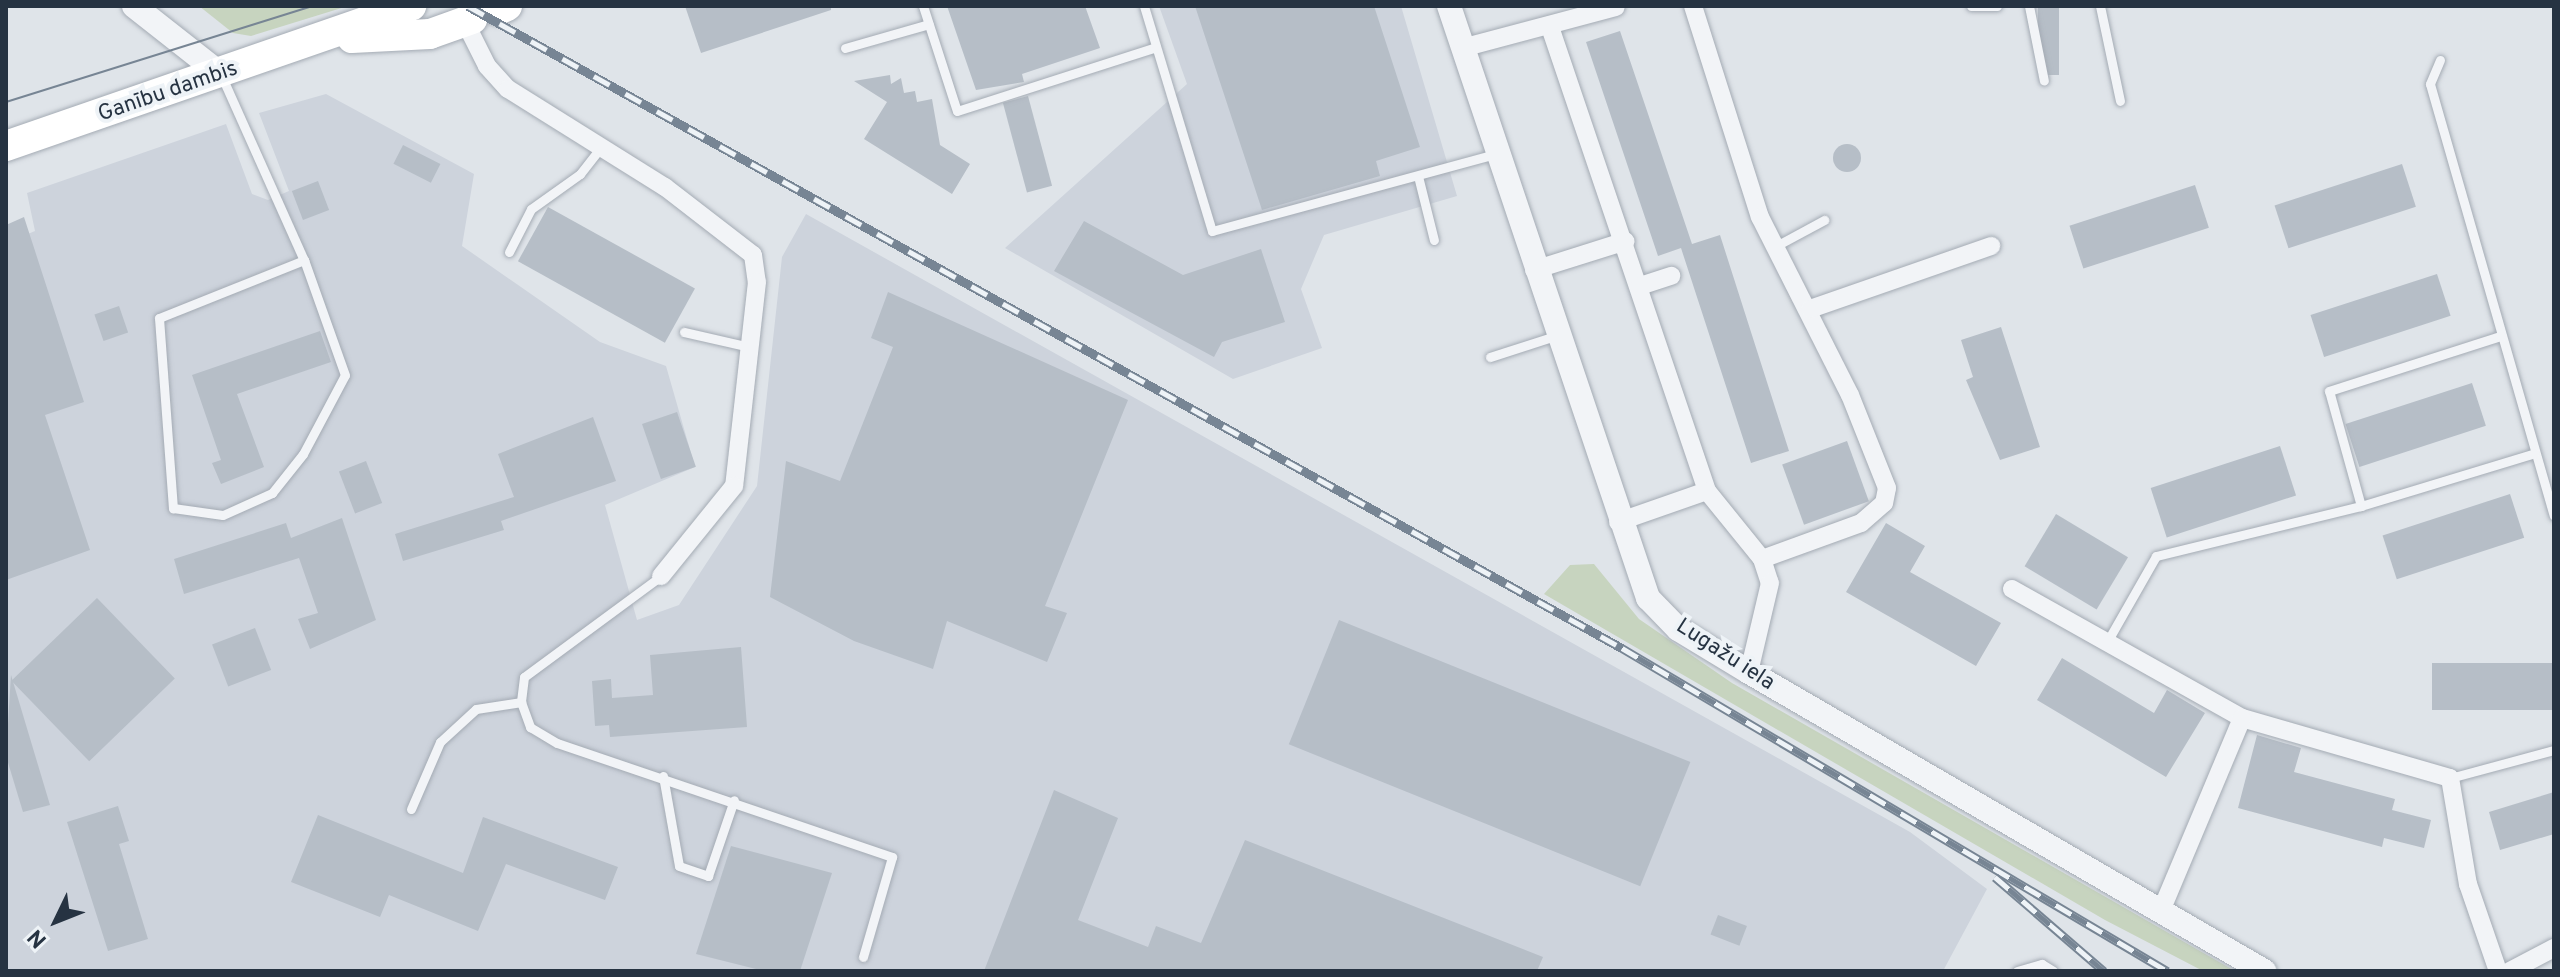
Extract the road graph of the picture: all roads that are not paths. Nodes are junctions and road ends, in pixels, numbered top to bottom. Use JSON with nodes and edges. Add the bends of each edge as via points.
{"nodes":[{"id":1,"x":134,"y":6,"type":"edge"},
{"id":2,"x":411,"y":6,"type":"edge"},
{"id":3,"x":923,"y":6,"type":"edge"},
{"id":4,"x":1144,"y":6,"type":"edge"},
{"id":5,"x":1449,"y":6,"type":"edge"},
{"id":6,"x":1693,"y":6,"type":"edge"},
{"id":7,"x":1971,"y":6,"type":"edge"},
{"id":8,"x":1997,"y":6,"type":"edge"},
{"id":9,"x":2029,"y":6,"type":"edge"},
{"id":10,"x":2100,"y":6,"type":"edge"},
{"id":11,"x":1616,"y":7,"type":"edge"},
{"id":12,"x":485,"y":14,"type":"edge"},
{"id":13,"x":1558,"y":18,"type":"edge"},
{"id":14,"x":929,"y":24,"type":"junction"},
{"id":15,"x":330,"y":39,"type":"junction"},
{"id":16,"x":1156,"y":47,"type":"junction"},
{"id":17,"x":845,"y":48,"type":"dead end"},
{"id":18,"x":1462,"y":48,"type":"junction"},
{"id":19,"x":2440,"y":60,"type":"dead end"},
{"id":20,"x":219,"y":73,"type":"junction"},
{"id":21,"x":2044,"y":81,"type":"dead end"},
{"id":22,"x":2120,"y":101,"type":"dead end"},
{"id":23,"x":6,"y":146,"type":"edge"},
{"id":24,"x":601,"y":147,"type":"junction"},
{"id":25,"x":1496,"y":154,"type":"junction"},
{"id":26,"x":1418,"y":176,"type":"junction"},
{"id":27,"x":1824,"y":220,"type":"dead end"},
{"id":28,"x":1434,"y":240,"type":"dead end"},
{"id":29,"x":1626,"y":241,"type":"junction"},
{"id":30,"x":1776,"y":246,"type":"junction"},
{"id":31,"x":1991,"y":246,"type":"dead end"},
{"id":32,"x":509,"y":252,"type":"dead end"},
{"id":33,"x":304,"y":260,"type":"junction"},
{"id":34,"x":1534,"y":270,"type":"junction"},
{"id":35,"x":1671,"y":276,"type":"dead end"},
{"id":36,"x":1640,"y":286,"type":"junction"},
{"id":37,"x":1810,"y":309,"type":"junction"},
{"id":38,"x":684,"y":332,"type":"dead end"},
{"id":39,"x":1555,"y":336,"type":"junction"},
{"id":40,"x":2500,"y":336,"type":"junction"},
{"id":41,"x":750,"y":347,"type":"junction"},
{"id":42,"x":1490,"y":357,"type":"dead end"},
{"id":43,"x":2535,"y":453,"type":"junction"},
{"id":44,"x":1707,"y":491,"type":"junction"},
{"id":45,"x":2361,"y":506,"type":"junction"},
{"id":46,"x":2554,"y":516,"type":"edge"},
{"id":47,"x":1618,"y":522,"type":"junction"},
{"id":48,"x":1762,"y":559,"type":"junction"},
{"id":49,"x":661,"y":576,"type":"joint"},
{"id":50,"x":2012,"y":589,"type":"dead end"},
{"id":51,"x":2107,"y":643,"type":"junction"},
{"id":52,"x":1749,"y":672,"type":"junction"},
{"id":53,"x":521,"y":702,"type":"junction"},
{"id":54,"x":2242,"y":718,"type":"junction"},
{"id":55,"x":2554,"y":750,"type":"edge"},
{"id":56,"x":663,"y":776,"type":"junction"},
{"id":57,"x":2450,"y":778,"type":"junction"},
{"id":58,"x":734,"y":800,"type":"junction"},
{"id":59,"x":411,"y":809,"type":"dead end"},
{"id":60,"x":2161,"y":911,"type":"junction"},
{"id":61,"x":2554,"y":948,"type":"edge"},
{"id":62,"x":863,"y":957,"type":"dead end"},
{"id":63,"x":2017,"y":971,"type":"edge"},
{"id":64,"x":2053,"y":971,"type":"edge"},
{"id":65,"x":2264,"y":971,"type":"edge"},
{"id":66,"x":2498,"y":971,"type":"edge"},
{"id":67,"x":2510,"y":971,"type":"edge"}],
"edges":[{"from":1,"to":20,"type":"street"},
{"from":2,"to":15,"type":"main road","name":"Ganību dambis"},
{"from":3,"to":14,"type":"lane"},
{"from":4,"to":16,"type":"lane"},
{"from":5,"to":18,"type":"street","name":"Lugažu iela"},
{"from":6,"to":30,"type":"street","via":[[1760,217]]},
{"from":7,"to":8,"type":"lane"},
{"from":9,"to":21,"type":"lane"},
{"from":10,"to":22,"type":"lane"},
{"from":11,"to":13,"type":"street"},
{"from":12,"to":15,"type":"main road","name":"Ganību dambis","via":[[430,34]]},
{"from":12,"to":24,"type":"street","via":[[487,66],[508,89]]},
{"from":13,"to":18,"type":"street"},
{"from":13,"to":29,"type":"street"},
{"from":14,"to":16,"type":"lane","via":[[957,111]]},
{"from":14,"to":17,"type":"lane"},
{"from":15,"to":20,"type":"main road","name":"Ganību dambis"},
{"from":16,"to":26,"type":"lane","via":[[1212,231]]},
{"from":18,"to":25,"type":"street","name":"Lugažu iela"},
{"from":19,"to":40,"type":"lane","via":[[2430,84]]},
{"from":20,"to":23,"type":"main road","name":"Ganību dambis"},
{"from":20,"to":33,"type":"lane"},
{"from":24,"to":32,"type":"lane","via":[[580,174],[531,209]]},
{"from":24,"to":41,"type":"street","via":[[753,255]]},
{"from":25,"to":26,"type":"lane"},
{"from":25,"to":34,"type":"street","name":"Lugažu iela"},
{"from":26,"to":28,"type":"lane"},
{"from":27,"to":30,"type":"lane"},
{"from":29,"to":34,"type":"street"},
{"from":29,"to":36,"type":"street"},
{"from":30,"to":37,"type":"street"},
{"from":31,"to":37,"type":"street"},
{"from":33,"to":33,"type":"lane","via":[[345,375],[303,454],[272,493],[223,515],[173,508],[159,318]]},
{"from":34,"to":39,"type":"street","name":"Lugažu iela"},
{"from":35,"to":36,"type":"street"},
{"from":36,"to":44,"type":"street"},
{"from":37,"to":48,"type":"street","via":[[1887,488],[1884,503],[1861,523]]},
{"from":38,"to":41,"type":"lane"},
{"from":39,"to":42,"type":"lane"},
{"from":39,"to":47,"type":"street","name":"Lugažu iela"},
{"from":40,"to":43,"type":"lane"},
{"from":40,"to":45,"type":"lane","via":[[2329,391]]},
{"from":41,"to":49,"type":"street","via":[[734,486]]},
{"from":43,"to":45,"type":"lane"},
{"from":43,"to":46,"type":"lane"},
{"from":44,"to":47,"type":"street"},
{"from":44,"to":48,"type":"street"},
{"from":45,"to":51,"type":"lane","via":[[2156,556]]},
{"from":47,"to":52,"type":"street","name":"Lugažu iela","via":[[1648,598],[1678,629]]},
{"from":48,"to":52,"type":"street","via":[[1770,606]]},
{"from":49,"to":53,"type":"lane","via":[[524,677]]},
{"from":50,"to":51,"type":"street"},
{"from":51,"to":54,"type":"street"},
{"from":52,"to":60,"type":"street","name":"Lugažu iela"},
{"from":53,"to":56,"type":"lane","via":[[530,727],[557,743]]},
{"from":53,"to":59,"type":"lane","via":[[476,709],[440,742]]},
{"from":54,"to":57,"type":"street"},
{"from":54,"to":60,"type":"street"},
{"from":55,"to":57,"type":"lane"},
{"from":56,"to":58,"type":"lane"},
{"from":56,"to":58,"type":"lane","via":[[679,866],[708,876]]},
{"from":57,"to":66,"type":"street","via":[[2468,884]]},
{"from":58,"to":62,"type":"lane","via":[[892,857]]},
{"from":60,"to":65,"type":"street","name":"Lugažu iela"},
{"from":61,"to":67,"type":"street"},
{"from":63,"to":64,"type":"lane","via":[[2042,964]]}]}
